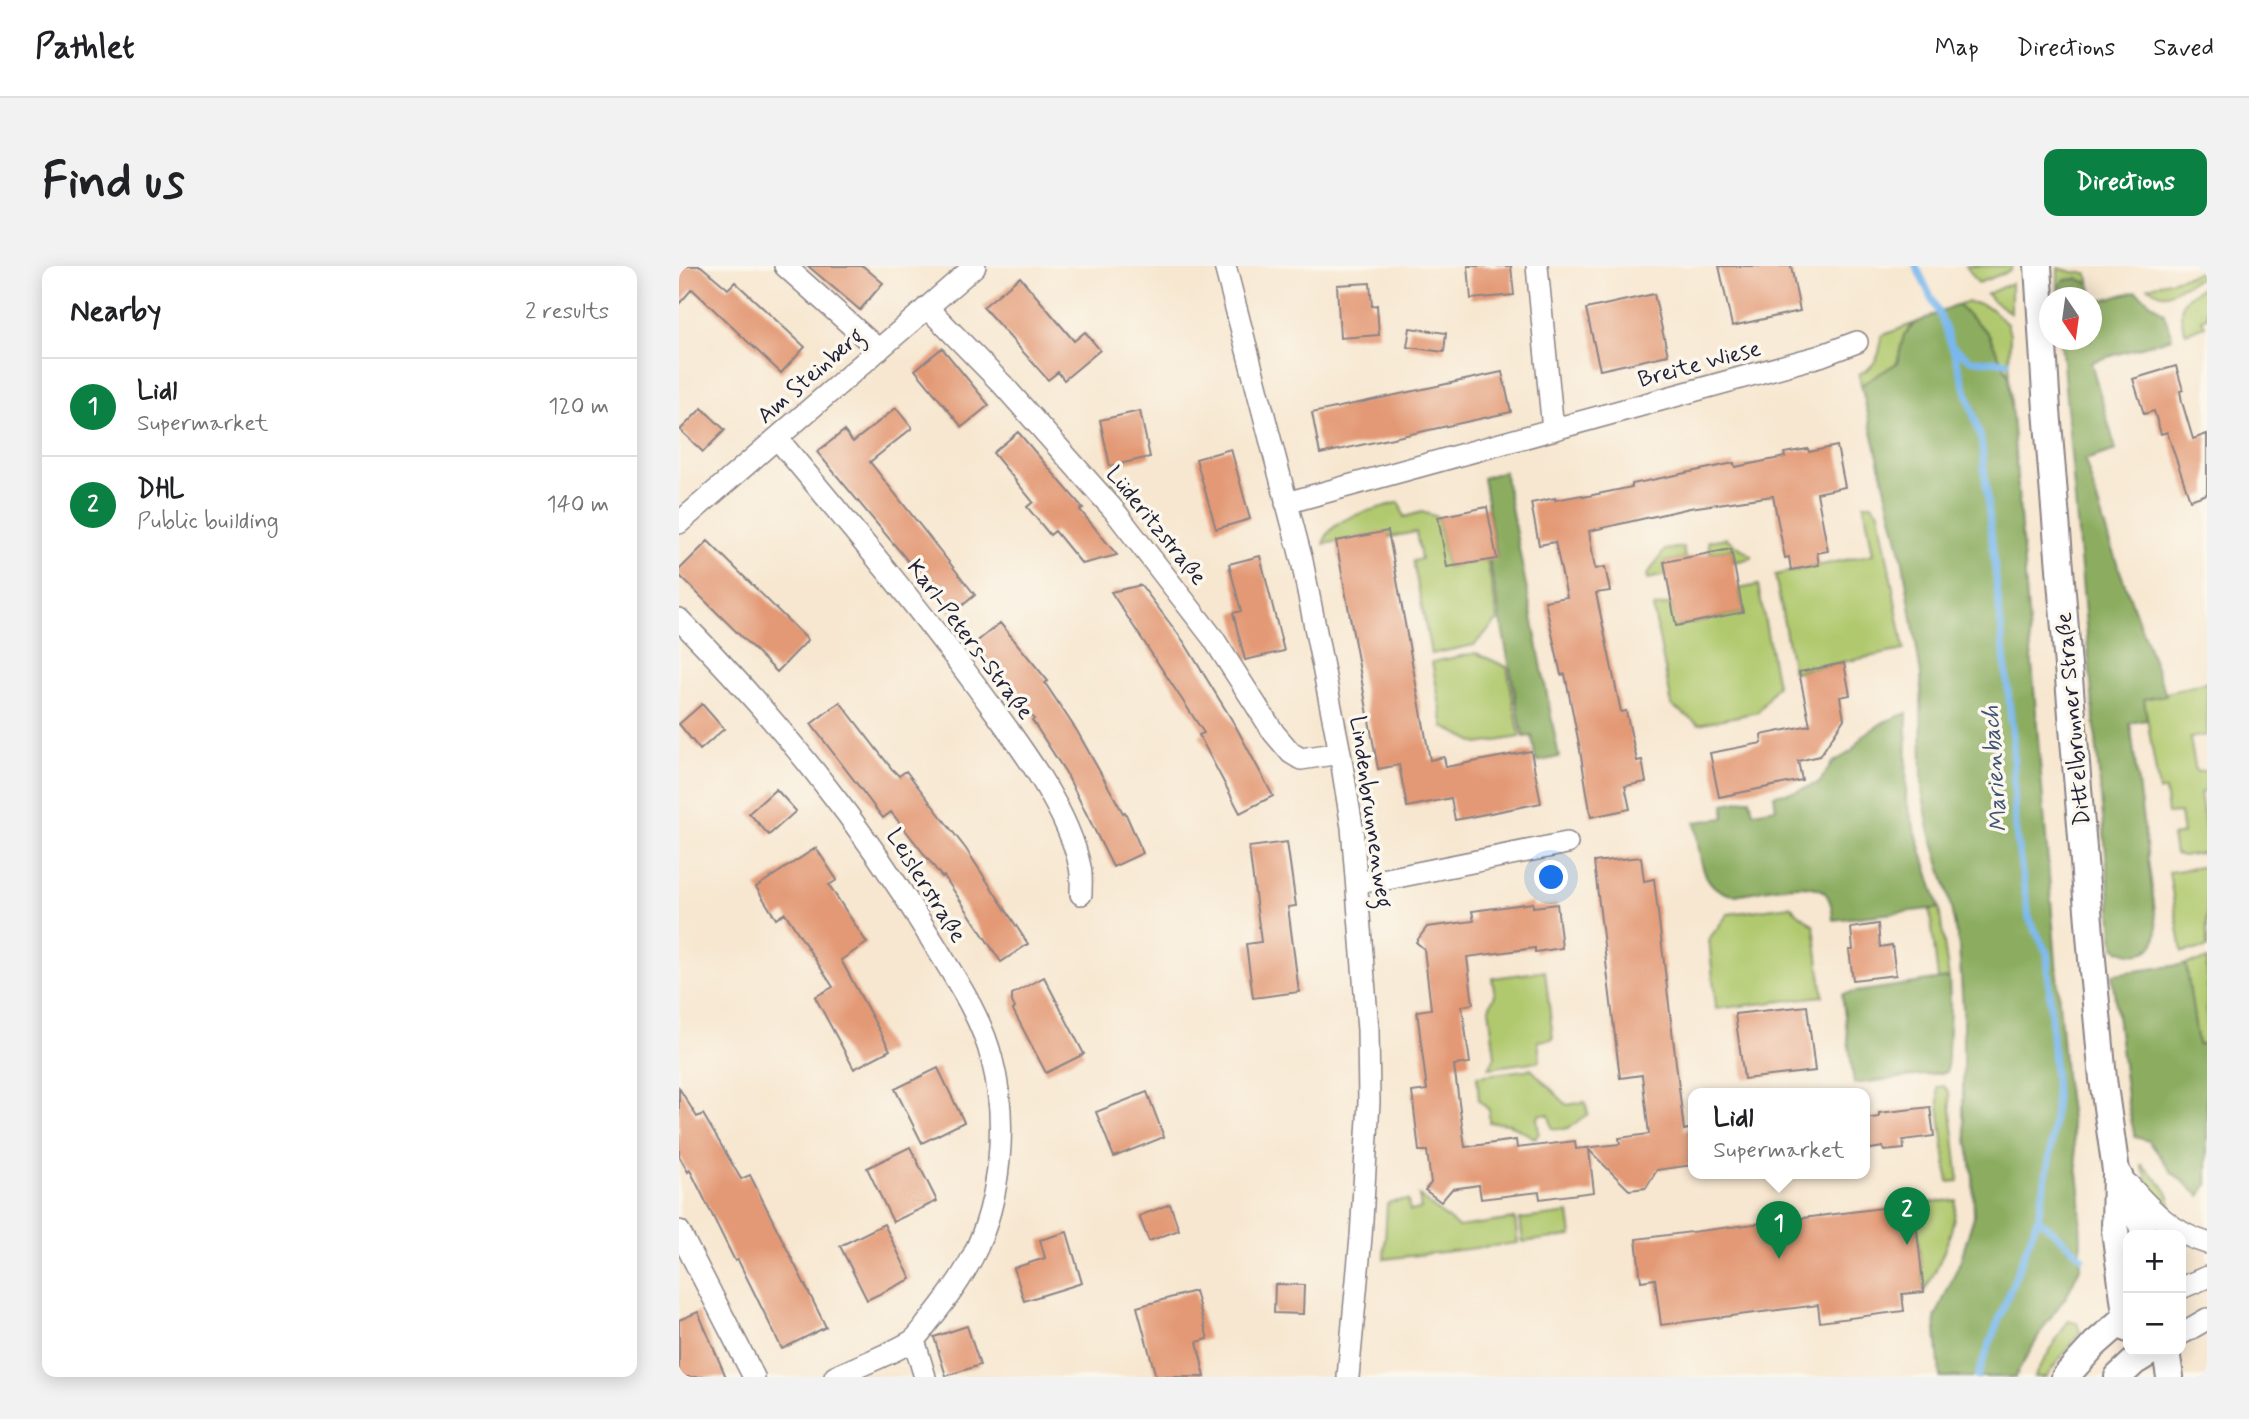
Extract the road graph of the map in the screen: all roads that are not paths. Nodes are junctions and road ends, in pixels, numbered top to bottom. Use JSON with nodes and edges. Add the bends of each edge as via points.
{"nodes":[{"id":1,"x":785,"y":266,"type":"edge"},
{"id":2,"x":975,"y":266,"type":"edge"},
{"id":3,"x":1225,"y":266,"type":"edge"},
{"id":4,"x":1537,"y":266,"type":"edge"},
{"id":5,"x":2038,"y":266,"type":"edge"},
{"id":6,"x":927,"y":307,"type":"junction"},
{"id":7,"x":1857,"y":342,"type":"dead end"},
{"id":8,"x":879,"y":350,"type":"junction"},
{"id":9,"x":1553,"y":430,"type":"junction"},
{"id":10,"x":777,"y":438,"type":"junction"},
{"id":11,"x":1286,"y":503,"type":"junction"},
{"id":12,"x":679,"y":523,"type":"edge"},
{"id":13,"x":679,"y":619,"type":"edge"},
{"id":14,"x":1340,"y":752,"type":"junction"},
{"id":15,"x":1567,"y":843,"type":"dead end"},
{"id":16,"x":1357,"y":881,"type":"junction"},
{"id":17,"x":1081,"y":894,"type":"dead end"},
{"id":18,"x":2116,"y":1171,"type":"junction"},
{"id":19,"x":2143,"y":1230,"type":"edge"},
{"id":20,"x":679,"y":1231,"type":"edge"},
{"id":21,"x":2207,"y":1243,"type":"edge"},
{"id":22,"x":2207,"y":1277,"type":"edge"},
{"id":23,"x":2186,"y":1286,"type":"edge"},
{"id":24,"x":2123,"y":1293,"type":"edge"},
{"id":25,"x":2207,"y":1319,"type":"edge"},
{"id":26,"x":2123,"y":1323,"type":"edge"},
{"id":27,"x":2186,"y":1331,"type":"edge"},
{"id":28,"x":914,"y":1340,"type":"junction"},
{"id":29,"x":2167,"y":1356,"type":"edge"},
{"id":30,"x":754,"y":1377,"type":"edge"},
{"id":31,"x":835,"y":1377,"type":"edge"},
{"id":32,"x":925,"y":1377,"type":"edge"},
{"id":33,"x":1348,"y":1377,"type":"edge"},
{"id":34,"x":2065,"y":1377,"type":"edge"},
{"id":35,"x":2170,"y":1377,"type":"edge"}],
"edges":[{"from":1,"to":8,"type":"street"},
{"from":2,"to":6,"type":"street","name":"Am Steinberg"},
{"from":3,"to":11,"type":"street","name":"Lindenbrunnenweg"},
{"from":4,"to":9,"type":"street"},
{"from":5,"to":18,"type":"street","name":"Dittelbrunner Straße","via":[[2091,957]]},
{"from":6,"to":8,"type":"street","name":"Am Steinberg"},
{"from":6,"to":14,"type":"street","name":"Lüderitzstraße","via":[[1113,509],[1213,638],[1290,753],[1301,759]]},
{"from":7,"to":9,"type":"street","name":"Breite Wiese"},
{"from":8,"to":10,"type":"street","name":"Am Steinberg"},
{"from":9,"to":11,"type":"street","name":"Breite Wiese"},
{"from":10,"to":12,"type":"street","name":"Am Steinberg"},
{"from":10,"to":17,"type":"street","name":"Karl-Peters-Straße","via":[[914,602],[1009,731],[1063,821],[1080,868]]},
{"from":11,"to":14,"type":"street","name":"Lindenbrunnenweg"},
{"from":13,"to":28,"type":"street","name":"Leislerstraße","via":[[777,723],[861,829],[971,1008],[992,1057],[999,1089],[1000,1137],[984,1234],[961,1281]]},
{"from":14,"to":16,"type":"street","name":"Lindenbrunnenweg"},
{"from":15,"to":16,"type":"street","via":[[1377,881]]},
{"from":16,"to":33,"type":"street","name":"Lindenbrunnenweg","via":[[1369,1102]]},
{"from":18,"to":19,"type":"street","name":"Dittelbrunner Straße"},
{"from":18,"to":21,"type":"street","via":[[2164,1221]]},
{"from":18,"to":24,"type":"street","name":"Dittelbrunner Straße","via":[[2115,1230]]},
{"from":20,"to":30,"type":"street"},
{"from":22,"to":23,"type":"street"},
{"from":25,"to":27,"type":"street"},
{"from":26,"to":34,"type":"street","via":[[2078,1360]]},
{"from":28,"to":31,"type":"street"},
{"from":28,"to":32,"type":"street"},
{"from":29,"to":35,"type":"street"}]}
